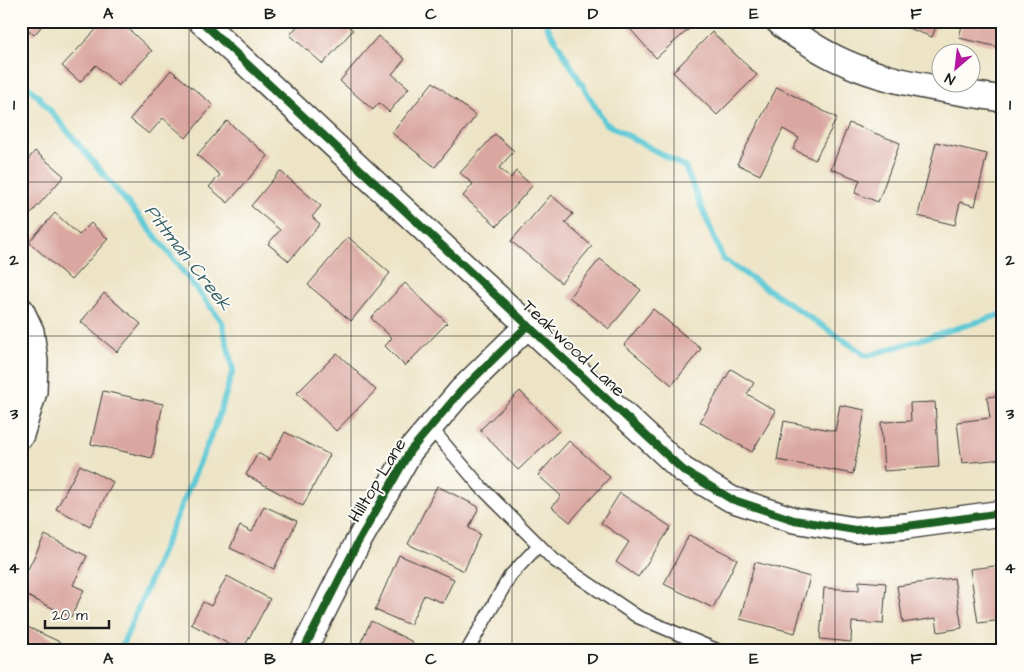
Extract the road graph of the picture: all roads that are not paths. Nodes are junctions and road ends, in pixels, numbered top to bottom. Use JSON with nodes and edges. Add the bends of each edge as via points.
{"nodes":[{"id":1,"x":201,"y":21,"type":"edge"},
{"id":2,"x":778,"y":21,"type":"edge"},
{"id":3,"x":1003,"y":99,"type":"edge"},
{"id":4,"x":21,"y":310,"type":"edge"},
{"id":5,"x":528,"y":325,"type":"junction"},
{"id":6,"x":430,"y":427,"type":"junction"},
{"id":7,"x":21,"y":435,"type":"edge"},
{"id":8,"x":1003,"y":514,"type":"edge"},
{"id":9,"x":539,"y":545,"type":"junction"},
{"id":10,"x":303,"y":651,"type":"edge"},
{"id":11,"x":467,"y":651,"type":"edge"},
{"id":12,"x":718,"y":651,"type":"edge"}],
"edges":[{"from":1,"to":5,"type":"street","name":"Teakwood Lane"},
{"from":2,"to":3,"type":"street","via":[[818,49],[879,76]]},
{"from":4,"to":7,"type":"street","via":[[30,331],[35,361],[34,392]]},
{"from":5,"to":6,"type":"street","name":"Hilltop Lane","via":[[460,390]]},
{"from":5,"to":8,"type":"street","name":"Teakwood Lane","via":[[683,470],[731,499],[794,520],[855,530]]},
{"from":6,"to":9,"type":"lane","via":[[481,486]]},
{"from":6,"to":10,"type":"street","name":"Hilltop Lane","via":[[410,451],[357,544]]},
{"from":9,"to":11,"type":"lane","via":[[510,576]]},
{"from":9,"to":12,"type":"lane","via":[[554,560],[638,617]]}]}
